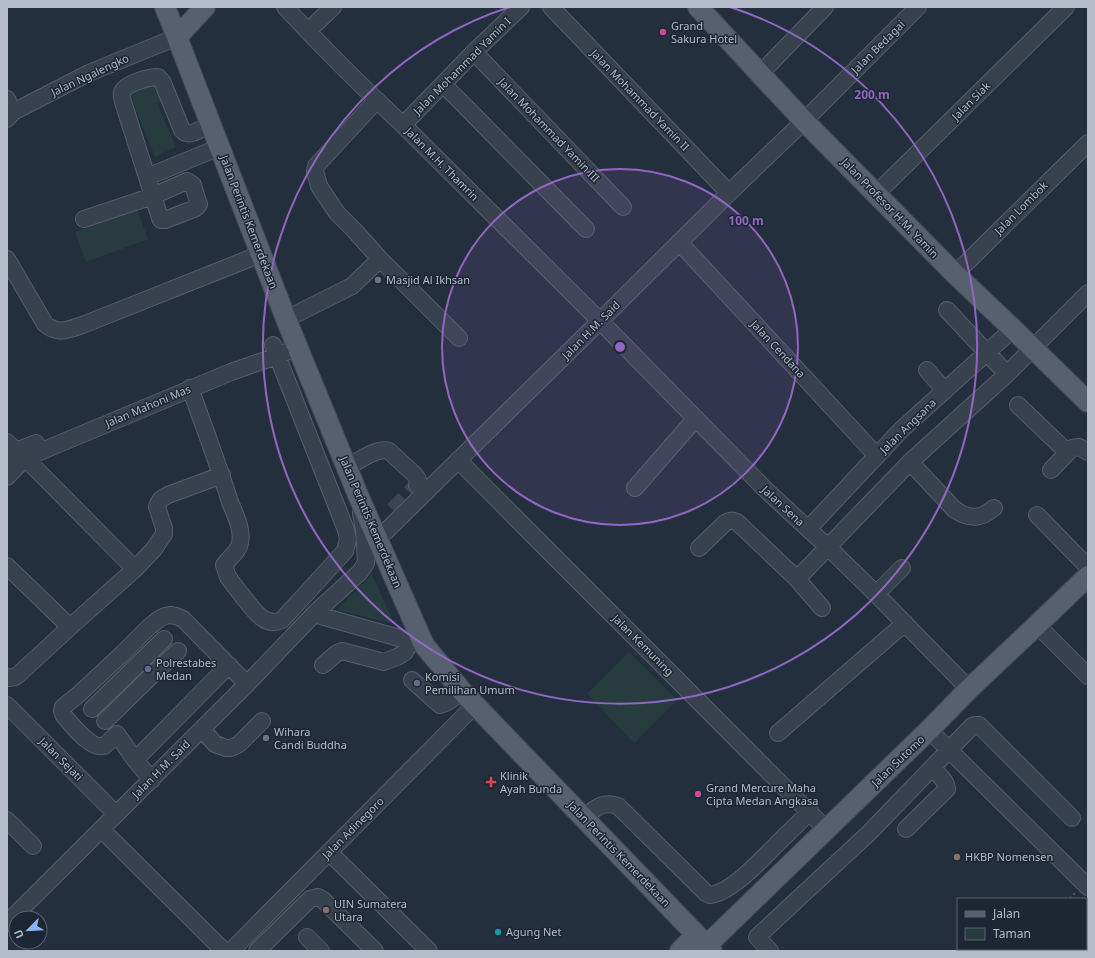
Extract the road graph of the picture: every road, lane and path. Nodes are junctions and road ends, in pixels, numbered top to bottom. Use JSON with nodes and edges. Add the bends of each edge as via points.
{"nodes":[{"id":1,"x":165,"y":7,"type":"edge"},
{"id":2,"x":205,"y":7,"type":"edge"},
{"id":3,"x":285,"y":7,"type":"edge"},
{"id":4,"x":333,"y":7,"type":"edge"},
{"id":5,"x":521,"y":7,"type":"edge"},
{"id":6,"x":551,"y":7,"type":"edge"},
{"id":7,"x":699,"y":7,"type":"edge"},
{"id":8,"x":825,"y":7,"type":"edge"},
{"id":9,"x":918,"y":7,"type":"edge"},
{"id":10,"x":1066,"y":7,"type":"edge"},
{"id":11,"x":308,"y":31,"type":"junction"},
{"id":12,"x":177,"y":37,"type":"junction"},
{"id":13,"x":474,"y":52,"type":"junction"},
{"id":14,"x":760,"y":74,"type":"junction"},
{"id":15,"x":443,"y":84,"type":"junction"},
{"id":16,"x":377,"y":100,"type":"junction"},
{"id":17,"x":9,"y":110,"type":"edge"},
{"id":18,"x":804,"y":121,"type":"junction"},
{"id":19,"x":210,"y":124,"type":"junction"},
{"id":20,"x":403,"y":125,"type":"junction"},
{"id":21,"x":1088,"y":143,"type":"edge"},
{"id":22,"x":220,"y":148,"type":"junction"},
{"id":23,"x":147,"y":177,"type":"junction"},
{"id":24,"x":729,"y":193,"type":"junction"},
{"id":25,"x":876,"y":194,"type":"junction"},
{"id":26,"x":623,"y":207,"type":"dead end"},
{"id":27,"x":84,"y":219,"type":"dead end"},
{"id":28,"x":586,"y":229,"type":"dead end"},
{"id":29,"x":679,"y":242,"type":"junction"},
{"id":30,"x":261,"y":254,"type":"junction"},
{"id":31,"x":7,"y":259,"type":"edge"},
{"id":32,"x":380,"y":259,"type":"junction"},
{"id":33,"x":955,"y":274,"type":"junction"},
{"id":34,"x":1088,"y":293,"type":"edge"},
{"id":35,"x":947,"y":310,"type":"dead end"},
{"id":36,"x":286,"y":319,"type":"junction"},
{"id":37,"x":600,"y":321,"type":"junction"},
{"id":38,"x":1013,"y":329,"type":"junction"},
{"id":39,"x":459,"y":338,"type":"dead end"},
{"id":40,"x":296,"y":342,"type":"junction"},
{"id":41,"x":993,"y":347,"type":"junction"},
{"id":42,"x":1034,"y":348,"type":"junction"},
{"id":43,"x":275,"y":351,"type":"junction"},
{"id":44,"x":927,"y":370,"type":"dead end"},
{"id":45,"x":1007,"y":374,"type":"junction"},
{"id":46,"x":190,"y":388,"type":"junction"},
{"id":47,"x":945,"y":391,"type":"junction"},
{"id":48,"x":1088,"y":402,"type":"edge"},
{"id":49,"x":1018,"y":405,"type":"dead end"},
{"id":50,"x":696,"y":418,"type":"junction"},
{"id":51,"x":1067,"y":452,"type":"junction"},
{"id":52,"x":1088,"y":452,"type":"edge"},
{"id":53,"x":14,"y":453,"type":"edge"},
{"id":54,"x":877,"y":456,"type":"junction"},
{"id":55,"x":458,"y":460,"type":"junction"},
{"id":56,"x":910,"y":462,"type":"junction"},
{"id":57,"x":347,"y":468,"type":"junction"},
{"id":58,"x":1051,"y":470,"type":"dead end"},
{"id":59,"x":222,"y":475,"type":"junction"},
{"id":60,"x":7,"y":477,"type":"edge"},
{"id":61,"x":417,"y":485,"type":"dead end"},
{"id":62,"x":635,"y":488,"type":"dead end"},
{"id":63,"x":358,"y":495,"type":"junction"},
{"id":64,"x":994,"y":508,"type":"dead end"},
{"id":65,"x":393,"y":510,"type":"tunnel mouth"},
{"id":66,"x":1037,"y":515,"type":"dead end"},
{"id":67,"x":808,"y":529,"type":"junction"},
{"id":68,"x":376,"y":534,"type":"junction"},
{"id":69,"x":828,"y":547,"type":"junction"},
{"id":70,"x":699,"y":548,"type":"dead end"},
{"id":71,"x":7,"y":566,"type":"edge"},
{"id":72,"x":1088,"y":567,"type":"edge"},
{"id":73,"x":902,"y":568,"type":"dead end"},
{"id":74,"x":135,"y":569,"type":"junction"},
{"id":75,"x":1088,"y":576,"type":"edge"},
{"id":76,"x":797,"y":579,"type":"junction"},
{"id":77,"x":876,"y":594,"type":"junction"},
{"id":78,"x":822,"y":608,"type":"dead end"},
{"id":79,"x":314,"y":614,"type":"junction"},
{"id":80,"x":905,"y":623,"type":"junction"},
{"id":81,"x":1037,"y":625,"type":"junction"},
{"id":82,"x":70,"y":627,"type":"junction"},
{"id":83,"x":164,"y":639,"type":"dead end"},
{"id":84,"x":417,"y":643,"type":"junction"},
{"id":85,"x":178,"y":651,"type":"dead end"},
{"id":86,"x":123,"y":653,"type":"junction"},
{"id":87,"x":229,"y":665,"type":"junction"},
{"id":88,"x":323,"y":665,"type":"dead end"},
{"id":89,"x":136,"y":667,"type":"junction"},
{"id":90,"x":1088,"y":676,"type":"edge"},
{"id":91,"x":7,"y":677,"type":"edge"},
{"id":92,"x":148,"y":679,"type":"junction"},
{"id":93,"x":412,"y":680,"type":"dead end"},
{"id":94,"x":247,"y":684,"type":"junction"},
{"id":95,"x":969,"y":689,"type":"junction"},
{"id":96,"x":461,"y":690,"type":"junction"},
{"id":97,"x":78,"y":695,"type":"junction"},
{"id":98,"x":7,"y":705,"type":"edge"},
{"id":99,"x":475,"y":706,"type":"junction"},
{"id":100,"x":92,"y":709,"type":"junction"},
{"id":101,"x":105,"y":721,"type":"junction"},
{"id":102,"x":262,"y":721,"type":"dead end"},
{"id":103,"x":202,"y":728,"type":"junction"},
{"id":104,"x":929,"y":730,"type":"junction"},
{"id":105,"x":778,"y":733,"type":"dead end"},
{"id":106,"x":117,"y":734,"type":"junction"},
{"id":107,"x":949,"y":750,"type":"junction"},
{"id":108,"x":135,"y":760,"type":"junction"},
{"id":109,"x":932,"y":768,"type":"junction"},
{"id":110,"x":152,"y":780,"type":"junction"},
{"id":111,"x":810,"y":811,"type":"junction"},
{"id":112,"x":116,"y":814,"type":"junction"},
{"id":113,"x":584,"y":817,"type":"junction"},
{"id":114,"x":1072,"y":818,"type":"dead end"},
{"id":115,"x":7,"y":820,"type":"edge"},
{"id":116,"x":101,"y":829,"type":"junction"},
{"id":117,"x":906,"y":829,"type":"dead end"},
{"id":118,"x":827,"y":830,"type":"junction"},
{"id":119,"x":33,"y":846,"type":"dead end"},
{"id":120,"x":329,"y":852,"type":"junction"},
{"id":121,"x":1088,"y":887,"type":"edge"},
{"id":122,"x":7,"y":923,"type":"edge"},
{"id":123,"x":307,"y":937,"type":"dead end"},
{"id":124,"x":704,"y":946,"type":"edge"},
{"id":125,"x":224,"y":951,"type":"edge"},
{"id":126,"x":231,"y":951,"type":"edge"},
{"id":127,"x":257,"y":951,"type":"edge"},
{"id":128,"x":321,"y":951,"type":"edge"},
{"id":129,"x":375,"y":951,"type":"edge"},
{"id":130,"x":429,"y":951,"type":"edge"},
{"id":131,"x":680,"y":951,"type":"edge"},
{"id":132,"x":770,"y":951,"type":"edge"}],
"edges":[{"from":1,"to":12,"type":"main road","name":"Jalan Perintis Kemerdekaan"},
{"from":2,"to":12,"type":"main road"},
{"from":3,"to":11,"type":"street","name":"Jalan M.H. Thamrin"},
{"from":4,"to":11,"type":"street"},
{"from":5,"to":13,"type":"street","name":"Jalan Mohammad Yamin I"},
{"from":6,"to":24,"type":"street","name":"Jalan Mohammad Yamin II"},
{"from":7,"to":14,"type":"main road","name":"Jalan Profesor H.M. Yamin"},
{"from":8,"to":14,"type":"street"},
{"from":9,"to":18,"type":"street","name":"Jalan Bedagai"},
{"from":10,"to":25,"type":"street","name":"Jalan Siak"},
{"from":11,"to":16,"type":"street","name":"Jalan M.H. Thamrin"},
{"from":12,"to":17,"type":"street","name":"Jalan Ngalengko","via":[[89,73]]},
{"from":12,"to":19,"type":"main road","name":"Jalan Perintis Kemerdekaan"},
{"from":13,"to":15,"type":"street","name":"Jalan Mohammad Yamin I"},
{"from":13,"to":26,"type":"street","name":"Jalan Mohammad Yamin III"},
{"from":14,"to":18,"type":"main road","name":"Jalan Profesor H.M. Yamin"},
{"from":15,"to":20,"type":"street","name":"Jalan Mohammad Yamin I"},
{"from":15,"to":28,"type":"street"},
{"from":16,"to":20,"type":"street","name":"Jalan M.H. Thamrin"},
{"from":16,"to":32,"type":"street","via":[[320,161],[315,171],[318,186],[329,202]]},
{"from":18,"to":24,"type":"street","name":"Jalan H.M. Said"},
{"from":18,"to":25,"type":"main road","name":"Jalan Profesor H.M. Yamin"},
{"from":19,"to":22,"type":"main road","name":"Jalan Perintis Kemerdekaan"},
{"from":19,"to":23,"type":"street","via":[[192,133],[183,132],[158,77],[151,77],[125,88],[122,93],[123,102]]},
{"from":20,"to":37,"type":"street","name":"Jalan M.H. Thamrin"},
{"from":21,"to":33,"type":"street","name":"Jalan Lombok"},
{"from":22,"to":23,"type":"street"},
{"from":22,"to":30,"type":"main road","name":"Jalan Perintis Kemerdekaan"},
{"from":23,"to":27,"type":"street","via":[[153,196]]},
{"from":24,"to":29,"type":"street","name":"Jalan H.M. Said"},
{"from":25,"to":33,"type":"main road","name":"Jalan Profesor H.M. Yamin"},
{"from":29,"to":37,"type":"street","name":"Jalan H.M. Said"},
{"from":29,"to":54,"type":"street","name":"Jalan Cendana"},
{"from":30,"to":31,"type":"street","via":[[85,324],[57,331],[44,324]]},
{"from":30,"to":36,"type":"main road","name":"Jalan Perintis Kemerdekaan"},
{"from":32,"to":36,"type":"street","via":[[352,286]]},
{"from":32,"to":39,"type":"street"},
{"from":33,"to":38,"type":"main road","name":"Jalan Profesor H.M. Yamin"},
{"from":34,"to":42,"type":"street"},
{"from":35,"to":41,"type":"street"},
{"from":36,"to":40,"type":"main road","name":"Jalan Perintis Kemerdekaan"},
{"from":37,"to":50,"type":"street","name":"Jalan Sena"},
{"from":37,"to":55,"type":"street","name":"Jalan H.M. Said"},
{"from":38,"to":41,"type":"street","name":"Jalan Angsana"},
{"from":38,"to":42,"type":"main road","name":"Jalan Profesor H.M. Yamin"},
{"from":40,"to":43,"type":"street","name":"Jalan Mahoni Mas"},
{"from":40,"to":57,"type":"main road","name":"Jalan Perintis Kemerdekaan"},
{"from":41,"to":45,"type":"street"},
{"from":41,"to":47,"type":"street","name":"Jalan Angsana"},
{"from":42,"to":45,"type":"street"},
{"from":42,"to":48,"type":"main road","name":"Jalan Profesor H.M. Yamin"},
{"from":43,"to":46,"type":"street","name":"Jalan Mahoni Mas"},
{"from":43,"to":53,"type":"street","name":"Jalan Mahoni Mas"},
{"from":43,"to":59,"type":"street","via":[[348,539],[345,550],[282,620],[277,622],[269,622],[256,612],[225,572],[224,565],[239,548],[241,539]]},
{"from":44,"to":47,"type":"street"},
{"from":45,"to":56,"type":"street"},
{"from":46,"to":53,"type":"street","name":"Jalan Mahoni Mas"},
{"from":46,"to":59,"type":"street"},
{"from":47,"to":54,"type":"street","name":"Jalan Angsana","via":[[902,429]]},
{"from":49,"to":51,"type":"street"},
{"from":50,"to":62,"type":"street"},
{"from":50,"to":67,"type":"street","name":"Jalan Sena"},
{"from":51,"to":52,"type":"street","via":[[1076,446]]},
{"from":51,"to":58,"type":"street"},
{"from":53,"to":60,"type":"street","name":"Jalan Mahoni Mas"},
{"from":53,"to":74,"type":"street"},
{"from":54,"to":67,"type":"street","name":"Jalan Angsana"},
{"from":55,"to":68,"type":"street","name":"Jalan H.M. Said"},
{"from":55,"to":111,"type":"street","name":"Jalan Kemuning"},
{"from":56,"to":64,"type":"street","via":[[960,514],[975,517]]},
{"from":56,"to":69,"type":"street"},
{"from":57,"to":61,"type":"street","via":[[377,451],[389,451],[418,478]]},
{"from":57,"to":63,"type":"main road","name":"Jalan Perintis Kemerdekaan"},
{"from":59,"to":74,"type":"street","via":[[161,499],[158,507],[164,534]]},
{"from":63,"to":68,"type":"main road","name":"Jalan Perintis Kemerdekaan"},
{"from":63,"to":79,"type":"street","name":"Jalan H.M. Said","via":[[366,564]]},
{"from":65,"to":68,"type":"street"},
{"from":66,"to":72,"type":"street"},
{"from":67,"to":69,"type":"street","name":"Jalan Sena"},
{"from":68,"to":84,"type":"main road","name":"Jalan Perintis Kemerdekaan"},
{"from":69,"to":76,"type":"street"},
{"from":69,"to":77,"type":"street","name":"Jalan Sena"},
{"from":70,"to":76,"type":"street","via":[[725,523],[733,520]]},
{"from":71,"to":82,"type":"street"},
{"from":73,"to":77,"type":"street"},
{"from":74,"to":82,"type":"street"},
{"from":75,"to":81,"type":"main road","name":"Jalan Sutomo"},
{"from":76,"to":78,"type":"street"},
{"from":77,"to":80,"type":"street","name":"Jalan Sena"},
{"from":79,"to":84,"type":"street"},
{"from":79,"to":94,"type":"street","name":"Jalan H.M. Said"},
{"from":80,"to":95,"type":"street","name":"Jalan Sena"},
{"from":80,"to":105,"type":"street"},
{"from":81,"to":90,"type":"street"},
{"from":81,"to":95,"type":"main road","name":"Jalan Sutomo"},
{"from":82,"to":91,"type":"street","via":[[19,674]]},
{"from":83,"to":89,"type":"street"},
{"from":84,"to":88,"type":"street","via":[[399,656],[384,662],[342,651]]},
{"from":84,"to":96,"type":"main road","name":"Jalan Perintis Kemerdekaan"},
{"from":85,"to":92,"type":"street"},
{"from":86,"to":87,"type":"street","via":[[159,619],[176,616],[183,619]]},
{"from":86,"to":89,"type":"street"},
{"from":86,"to":97,"type":"street"},
{"from":87,"to":94,"type":"street"},
{"from":87,"to":108,"type":"street"},
{"from":89,"to":92,"type":"street"},
{"from":89,"to":100,"type":"street"},
{"from":92,"to":101,"type":"street"},
{"from":93,"to":96,"type":"street","via":[[440,704],[450,701]]},
{"from":94,"to":103,"type":"street","name":"Jalan H.M. Said"},
{"from":95,"to":104,"type":"main road","name":"Jalan Sutomo"},
{"from":96,"to":99,"type":"main road","name":"Jalan Perintis Kemerdekaan"},
{"from":97,"to":100,"type":"street"},
{"from":97,"to":106,"type":"street","via":[[63,707],[62,711],[88,741],[95,746],[104,746]]},
{"from":98,"to":112,"type":"street","name":"Jalan Sejati"},
{"from":99,"to":113,"type":"main road","name":"Jalan Perintis Kemerdekaan"},
{"from":99,"to":120,"type":"street","name":"Jalan Adinegoro"},
{"from":100,"to":101,"type":"street"},
{"from":101,"to":106,"type":"street"},
{"from":102,"to":103,"type":"street","via":[[239,744],[231,748],[215,744]]},
{"from":103,"to":110,"type":"street","name":"Jalan H.M. Said"},
{"from":104,"to":107,"type":"street"},
{"from":104,"to":118,"type":"main road","name":"Jalan Sutomo"},
{"from":106,"to":108,"type":"street"},
{"from":107,"to":109,"type":"street"},
{"from":107,"to":114,"type":"street","via":[[972,726],[979,725]]},
{"from":107,"to":121,"type":"street"},
{"from":108,"to":110,"type":"street"},
{"from":109,"to":117,"type":"street","via":[[944,780],[947,790]]},
{"from":109,"to":132,"type":"street","via":[[870,832],[757,937]]},
{"from":110,"to":112,"type":"street","name":"Jalan H.M. Said"},
{"from":111,"to":113,"type":"street","via":[[739,880],[710,895],[618,806],[603,804]]},
{"from":111,"to":118,"type":"street","name":"Jalan Kemuning"},
{"from":112,"to":116,"type":"street","name":"Jalan H.M. Said"},
{"from":113,"to":124,"type":"main road","name":"Jalan Perintis Kemerdekaan"},
{"from":115,"to":119,"type":"street"},
{"from":116,"to":122,"type":"street","name":"Jalan H.M. Said"},
{"from":116,"to":125,"type":"street"},
{"from":118,"to":124,"type":"main road","name":"Jalan Sutomo"},
{"from":120,"to":126,"type":"street","name":"Jalan Adinegoro"},
{"from":120,"to":130,"type":"street"},
{"from":123,"to":128,"type":"street"},
{"from":124,"to":131,"type":"main road","name":"Jalan Sutomo"},
{"from":127,"to":129,"type":"street","via":[[310,899],[318,897]]}]}
